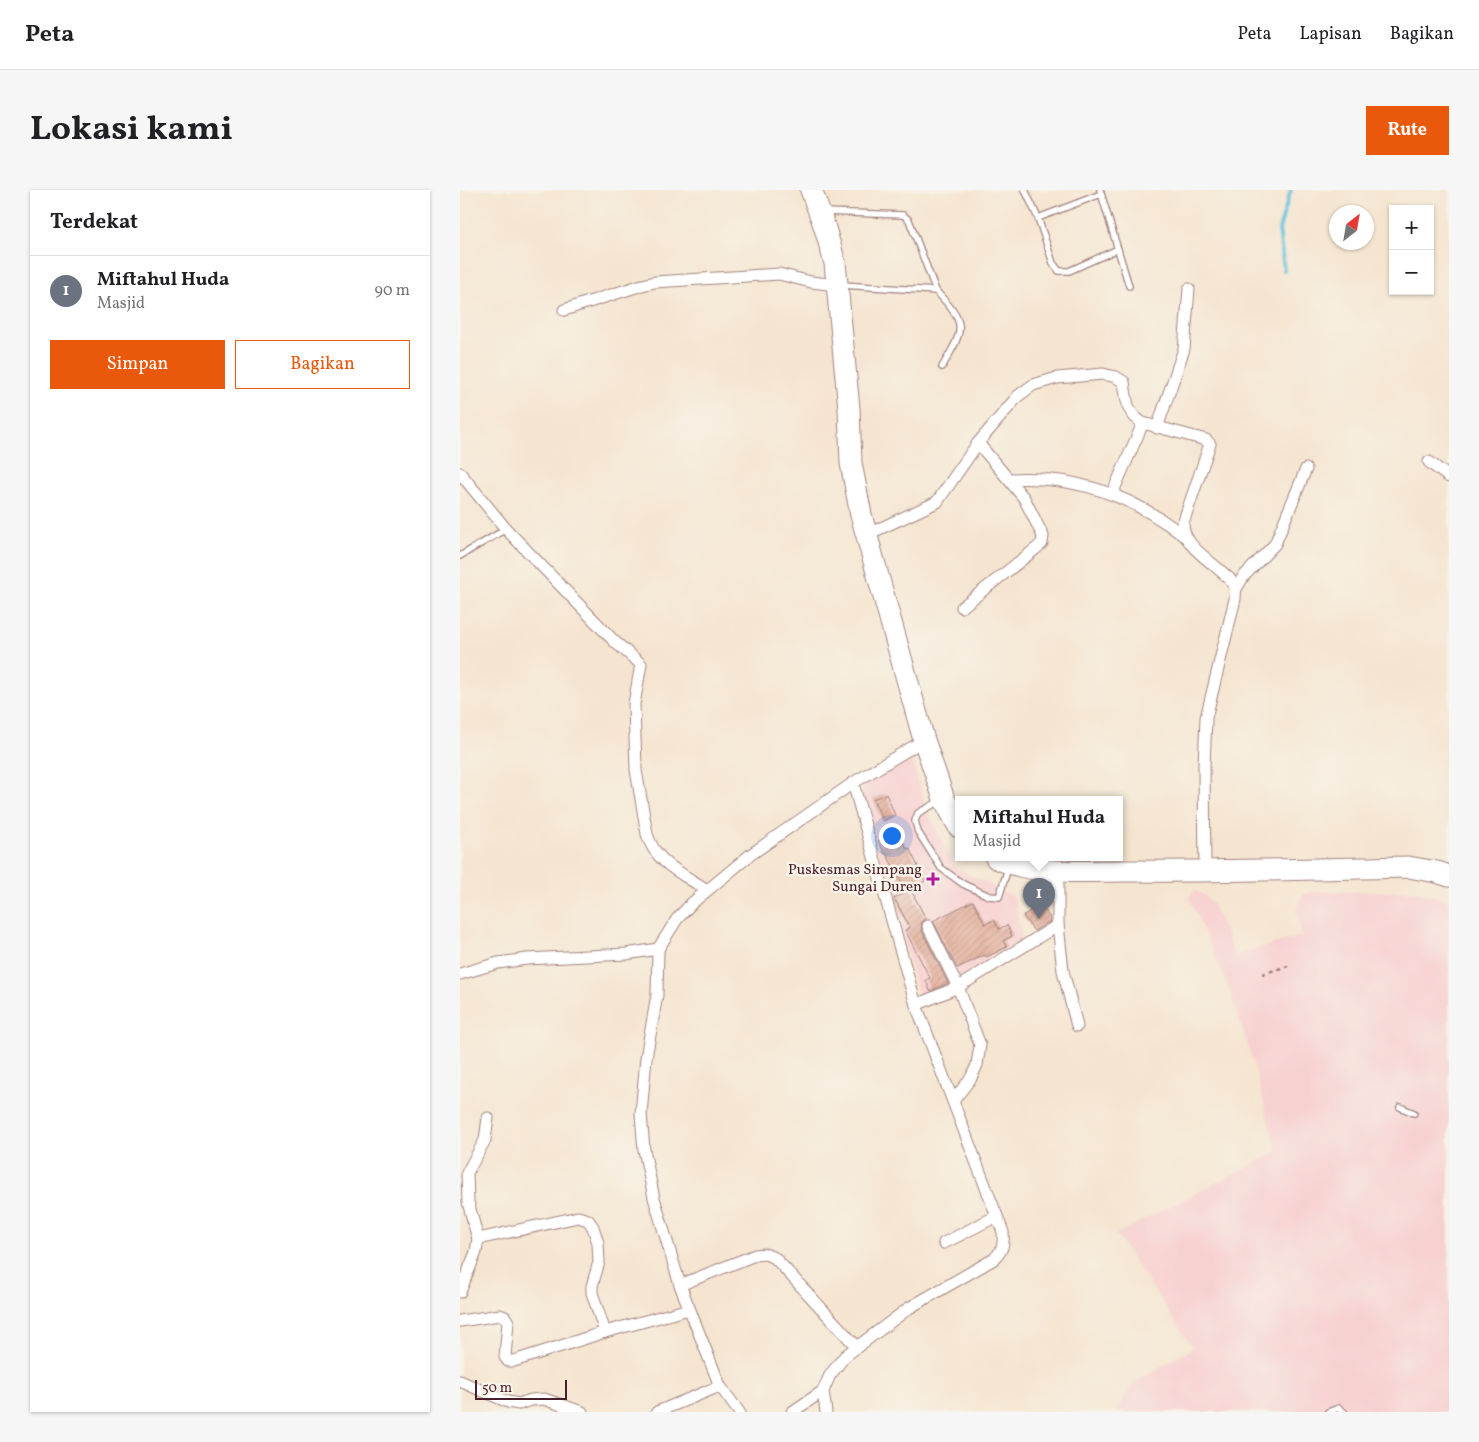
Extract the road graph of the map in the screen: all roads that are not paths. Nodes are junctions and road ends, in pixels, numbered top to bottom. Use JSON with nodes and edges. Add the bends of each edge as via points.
{"nodes":[{"id":1,"x":811,"y":190,"type":"edge"},
{"id":2,"x":1025,"y":190,"type":"edge"},
{"id":3,"x":1100,"y":192,"type":"edge"},
{"id":4,"x":819,"y":212,"type":"junction"},
{"id":5,"x":1038,"y":218,"type":"junction"},
{"id":6,"x":1118,"y":249,"type":"junction"},
{"id":7,"x":837,"y":285,"type":"junction"},
{"id":8,"x":1129,"y":286,"type":"dead end"},
{"id":9,"x":1189,"y":289,"type":"dead end"},
{"id":10,"x":936,"y":291,"type":"junction"},
{"id":11,"x":564,"y":310,"type":"dead end"},
{"id":12,"x":942,"y":367,"type":"dead end"},
{"id":13,"x":1143,"y":424,"type":"junction"},
{"id":14,"x":1157,"y":428,"type":"junction"},
{"id":15,"x":978,"y":443,"type":"junction"},
{"id":16,"x":1429,"y":462,"type":"dead end"},
{"id":17,"x":1306,"y":469,"type":"dead end"},
{"id":18,"x":460,"y":473,"type":"edge"},
{"id":19,"x":1449,"y":477,"type":"edge"},
{"id":20,"x":1010,"y":479,"type":"junction"},
{"id":21,"x":1112,"y":494,"type":"junction"},
{"id":22,"x":506,"y":529,"type":"junction"},
{"id":23,"x":866,"y":535,"type":"junction"},
{"id":24,"x":1184,"y":536,"type":"junction"},
{"id":25,"x":460,"y":556,"type":"edge"},
{"id":26,"x":1236,"y":589,"type":"junction"},
{"id":27,"x":962,"y":607,"type":"dead end"},
{"id":28,"x":924,"y":740,"type":"junction"},
{"id":29,"x":853,"y":783,"type":"junction"},
{"id":30,"x":944,"y":799,"type":"junction"},
{"id":31,"x":955,"y":820,"type":"edge"},
{"id":32,"x":1003,"y":861,"type":"edge"},
{"id":33,"x":1058,"y":870,"type":"junction"},
{"id":34,"x":1205,"y":872,"type":"junction"},
{"id":35,"x":1449,"y":876,"type":"edge"},
{"id":36,"x":707,"y":890,"type":"junction"},
{"id":37,"x":1058,"y":925,"type":"junction"},
{"id":38,"x":928,"y":926,"type":"dead end"},
{"id":39,"x":658,"y":949,"type":"junction"},
{"id":40,"x":460,"y":974,"type":"edge"},
{"id":41,"x":958,"y":987,"type":"junction"},
{"id":42,"x":916,"y":1005,"type":"junction"},
{"id":43,"x":1077,"y":1026,"type":"dead end"},
{"id":44,"x":953,"y":1102,"type":"junction"},
{"id":45,"x":1400,"y":1107,"type":"dead end"},
{"id":46,"x":1414,"y":1113,"type":"dead end"},
{"id":47,"x":488,"y":1118,"type":"dead end"},
{"id":48,"x":997,"y":1216,"type":"junction"},
{"id":49,"x":478,"y":1239,"type":"junction"},
{"id":50,"x":944,"y":1243,"type":"dead end"},
{"id":51,"x":680,"y":1285,"type":"junction"},
{"id":52,"x":460,"y":1292,"type":"edge"},
{"id":53,"x":689,"y":1309,"type":"junction"},
{"id":54,"x":460,"y":1321,"type":"edge"},
{"id":55,"x":605,"y":1332,"type":"junction"},
{"id":56,"x":857,"y":1347,"type":"junction"},
{"id":57,"x":460,"y":1381,"type":"edge"},
{"id":58,"x":720,"y":1386,"type":"junction"},
{"id":59,"x":823,"y":1391,"type":"junction"},
{"id":60,"x":582,"y":1412,"type":"edge"},
{"id":61,"x":657,"y":1412,"type":"edge"},
{"id":62,"x":739,"y":1412,"type":"edge"},
{"id":63,"x":792,"y":1412,"type":"edge"},
{"id":64,"x":826,"y":1412,"type":"edge"},
{"id":65,"x":1328,"y":1412,"type":"edge"},
{"id":66,"x":1344,"y":1412,"type":"edge"}],
"edges":[{"from":1,"to":4,"type":"highway"},
{"from":2,"to":5,"type":"lane"},
{"from":3,"to":5,"type":"lane"},
{"from":3,"to":6,"type":"lane"},
{"from":4,"to":7,"type":"highway","via":[[830,244]]},
{"from":4,"to":10,"type":"lane","via":[[903,215],[909,220]]},
{"from":5,"to":6,"type":"lane","via":[[1053,263],[1059,271],[1069,271]]},
{"from":6,"to":8,"type":"lane"},
{"from":7,"to":10,"type":"lane"},
{"from":7,"to":11,"type":"street","via":[[779,274],[655,282]]},
{"from":7,"to":23,"type":"highway","via":[[851,462]]},
{"from":9,"to":14,"type":"street","via":[[1184,349]]},
{"from":10,"to":12,"type":"lane","via":[[958,318],[960,333]]},
{"from":13,"to":14,"type":"street"},
{"from":13,"to":15,"type":"street","via":[[1129,411],[1124,382],[1103,374],[1081,375],[1057,378],[1018,396]]},
{"from":13,"to":21,"type":"street"},
{"from":14,"to":24,"type":"street","via":[[1197,436],[1210,444],[1183,522]]},
{"from":15,"to":20,"type":"street"},
{"from":15,"to":23,"type":"street","via":[[937,502]]},
{"from":16,"to":19,"type":"street"},
{"from":17,"to":26,"type":"street","via":[[1275,544],[1243,577]]},
{"from":18,"to":22,"type":"street"},
{"from":20,"to":21,"type":"street","via":[[1068,482]]},
{"from":20,"to":27,"type":"street","via":[[1024,498],[1043,536],[1042,543]]},
{"from":21,"to":24,"type":"street","via":[[1163,520]]},
{"from":22,"to":25,"type":"lane"},
{"from":22,"to":36,"type":"street","via":[[621,648],[641,664],[634,704],[636,761],[647,834],[661,860]]},
{"from":23,"to":28,"type":"highway"},
{"from":24,"to":26,"type":"street","via":[[1232,581]]},
{"from":26,"to":34,"type":"street","via":[[1206,718]]},
{"from":28,"to":29,"type":"street"},
{"from":28,"to":30,"type":"highway"},
{"from":29,"to":36,"type":"street","via":[[750,855]]},
{"from":29,"to":42,"type":"street"},
{"from":30,"to":31,"type":"highway"},
{"from":30,"to":32,"type":"lane","via":[[918,813],[915,821],[918,832],[941,868],[963,884],[989,896],[999,896]]},
{"from":32,"to":33,"type":"highway","via":[[1030,869]]},
{"from":33,"to":34,"type":"highway"},
{"from":33,"to":37,"type":"street"},
{"from":34,"to":35,"type":"highway","via":[[1408,867]]},
{"from":36,"to":39,"type":"street","via":[[677,919]]},
{"from":37,"to":41,"type":"street"},
{"from":37,"to":43,"type":"street","via":[[1063,971]]},
{"from":38,"to":41,"type":"street"},
{"from":39,"to":40,"type":"street","via":[[626,954],[528,959],[498,963]]},
{"from":39,"to":51,"type":"street","via":[[657,995],[646,1058],[641,1114],[644,1150],[654,1198]]},
{"from":41,"to":42,"type":"street"},
{"from":41,"to":44,"type":"street","via":[[980,1054],[971,1078]]},
{"from":42,"to":44,"type":"street"},
{"from":44,"to":48,"type":"street"},
{"from":45,"to":46,"type":"lane"},
{"from":47,"to":49,"type":"street","via":[[485,1140],[467,1173],[468,1202]]},
{"from":48,"to":50,"type":"street"},
{"from":48,"to":56,"type":"street","via":[[1003,1232],[1001,1252],[909,1308]]},
{"from":49,"to":52,"type":"street"},
{"from":49,"to":55,"type":"street","via":[[578,1217],[588,1220],[598,1243],[599,1262],[592,1293]]},
{"from":51,"to":53,"type":"street"},
{"from":51,"to":56,"type":"street","via":[[754,1255],[766,1254],[775,1258]]},
{"from":53,"to":55,"type":"street"},
{"from":53,"to":58,"type":"street"},
{"from":54,"to":55,"type":"street","via":[[505,1317],[508,1322],[505,1357],[508,1361]]},
{"from":56,"to":59,"type":"street","via":[[830,1375]]},
{"from":57,"to":60,"type":"street","via":[[508,1402],[518,1404],[544,1399]]},
{"from":58,"to":61,"type":"street"},
{"from":58,"to":62,"type":"street"},
{"from":59,"to":63,"type":"street"},
{"from":59,"to":64,"type":"street"},
{"from":65,"to":66,"type":"lane","via":[[1339,1408]]}]}
